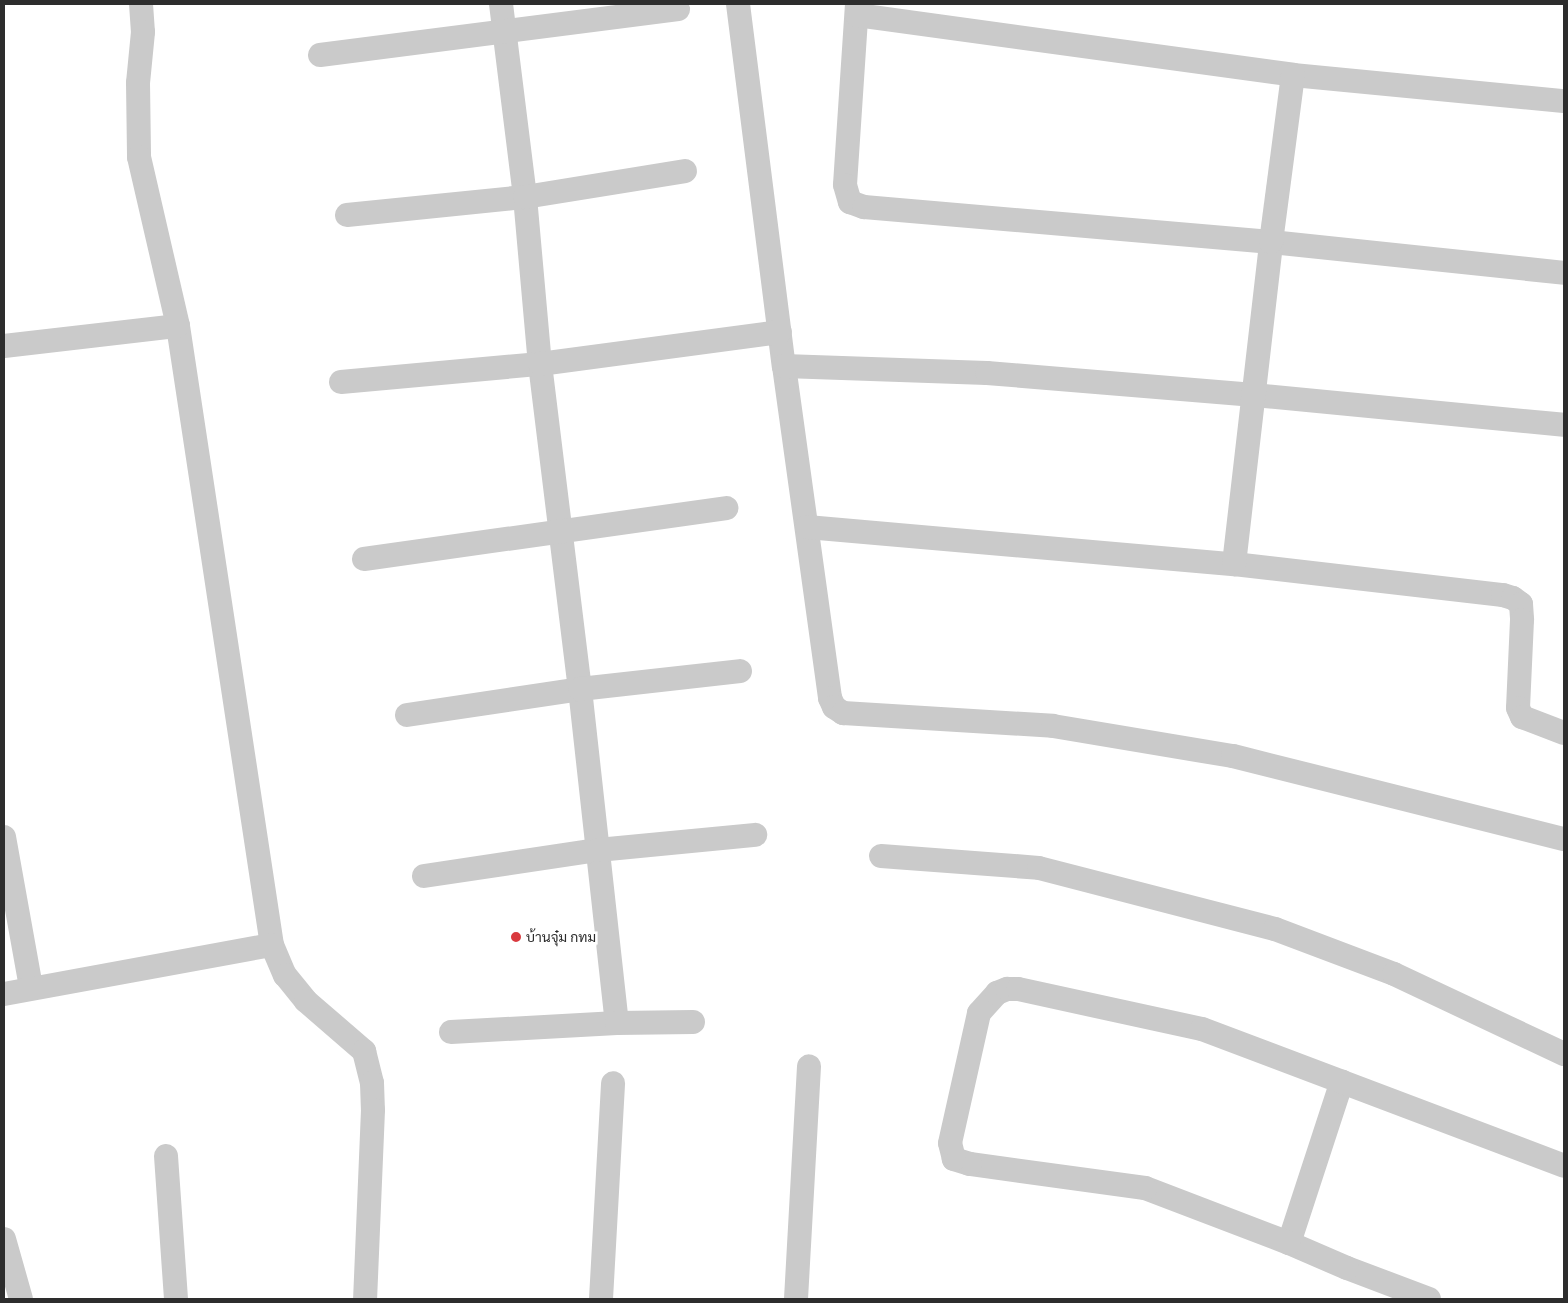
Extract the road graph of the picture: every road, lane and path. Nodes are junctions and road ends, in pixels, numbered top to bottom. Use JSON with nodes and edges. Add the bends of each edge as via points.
{"nodes":[{"id":1,"x":141,"y":4,"type":"edge"},
{"id":2,"x":502,"y":4,"type":"edge"},
{"id":3,"x":738,"y":4,"type":"edge"},
{"id":4,"x":678,"y":9,"type":"dead end"},
{"id":5,"x":857,"y":10,"type":"edge"},
{"id":6,"x":504,"y":33,"type":"junction"},
{"id":7,"x":320,"y":55,"type":"dead end"},
{"id":8,"x":1293,"y":75,"type":"junction"},
{"id":9,"x":1564,"y":100,"type":"edge"},
{"id":10,"x":685,"y":171,"type":"dead end"},
{"id":11,"x":525,"y":197,"type":"junction"},
{"id":12,"x":347,"y":216,"type":"dead end"},
{"id":13,"x":1271,"y":242,"type":"junction"},
{"id":14,"x":1564,"y":273,"type":"edge"},
{"id":15,"x":178,"y":326,"type":"junction"},
{"id":16,"x":780,"y":332,"type":"junction"},
{"id":17,"x":4,"y":346,"type":"edge"},
{"id":18,"x":540,"y":364,"type":"junction"},
{"id":19,"x":784,"y":366,"type":"junction"},
{"id":20,"x":341,"y":382,"type":"dead end"},
{"id":21,"x":1254,"y":395,"type":"junction"},
{"id":22,"x":1564,"y":425,"type":"edge"},
{"id":23,"x":726,"y":508,"type":"dead end"},
{"id":24,"x":807,"y":527,"type":"junction"},
{"id":25,"x":559,"y":531,"type":"junction"},
{"id":26,"x":364,"y":559,"type":"dead end"},
{"id":27,"x":1234,"y":564,"type":"junction"},
{"id":28,"x":740,"y":671,"type":"dead end"},
{"id":29,"x":580,"y":689,"type":"junction"},
{"id":30,"x":407,"y":715,"type":"dead end"},
{"id":31,"x":1564,"y":733,"type":"edge"},
{"id":32,"x":755,"y":835,"type":"dead end"},
{"id":33,"x":4,"y":838,"type":"edge"},
{"id":34,"x":1564,"y":839,"type":"edge"},
{"id":35,"x":598,"y":850,"type":"junction"},
{"id":36,"x":880,"y":856,"type":"dead end"},
{"id":37,"x":424,"y":876,"type":"dead end"},
{"id":38,"x":272,"y":945,"type":"junction"},
{"id":39,"x":31,"y":987,"type":"junction"},
{"id":40,"x":4,"y":994,"type":"edge"},
{"id":41,"x":693,"y":1022,"type":"dead end"},
{"id":42,"x":617,"y":1023,"type":"junction"},
{"id":43,"x":451,"y":1032,"type":"dead end"},
{"id":44,"x":1564,"y":1054,"type":"edge"},
{"id":45,"x":809,"y":1066,"type":"dead end"},
{"id":46,"x":1342,"y":1081,"type":"junction"},
{"id":47,"x":614,"y":1083,"type":"dead end"},
{"id":48,"x":166,"y":1156,"type":"dead end"},
{"id":49,"x":1564,"y":1166,"type":"edge"},
{"id":50,"x":4,"y":1239,"type":"edge"},
{"id":51,"x":1289,"y":1242,"type":"junction"},
{"id":52,"x":21,"y":1299,"type":"edge"},
{"id":53,"x":176,"y":1299,"type":"edge"},
{"id":54,"x":365,"y":1299,"type":"edge"},
{"id":55,"x":601,"y":1299,"type":"edge"},
{"id":56,"x":796,"y":1299,"type":"edge"},
{"id":57,"x":1429,"y":1299,"type":"edge"}],
"edges":[{"from":1,"to":15,"type":"street","via":[[139,157]]},
{"from":2,"to":6,"type":"street"},
{"from":3,"to":16,"type":"street"},
{"from":4,"to":6,"type":"street"},
{"from":5,"to":8,"type":"street"},
{"from":5,"to":13,"type":"street","via":[[845,185],[850,202],[864,207]]},
{"from":6,"to":7,"type":"street"},
{"from":6,"to":11,"type":"street"},
{"from":8,"to":9,"type":"street"},
{"from":8,"to":13,"type":"street"},
{"from":10,"to":11,"type":"street"},
{"from":11,"to":12,"type":"street"},
{"from":11,"to":18,"type":"street"},
{"from":13,"to":14,"type":"street"},
{"from":13,"to":21,"type":"street"},
{"from":15,"to":17,"type":"street"},
{"from":15,"to":38,"type":"street"},
{"from":16,"to":18,"type":"street"},
{"from":16,"to":19,"type":"street"},
{"from":18,"to":20,"type":"street"},
{"from":18,"to":25,"type":"street"},
{"from":19,"to":21,"type":"street","via":[[986,373]]},
{"from":19,"to":24,"type":"street"},
{"from":21,"to":22,"type":"street"},
{"from":21,"to":27,"type":"street"},
{"from":23,"to":25,"type":"street"},
{"from":24,"to":27,"type":"street"},
{"from":24,"to":34,"type":"street","via":[[830,698],[834,707],[843,712],[1053,726],[1233,756]]},
{"from":25,"to":26,"type":"street"},
{"from":25,"to":29,"type":"street"},
{"from":27,"to":31,"type":"street","via":[[1513,598],[1521,604],[1522,620],[1518,708],[1522,717]]},
{"from":28,"to":29,"type":"street"},
{"from":29,"to":30,"type":"street"},
{"from":29,"to":35,"type":"street"},
{"from":32,"to":35,"type":"street"},
{"from":33,"to":39,"type":"street"},
{"from":35,"to":37,"type":"street"},
{"from":35,"to":42,"type":"street"},
{"from":36,"to":44,"type":"street","via":[[1040,868],[1275,929],[1394,974]]},
{"from":38,"to":39,"type":"street"},
{"from":38,"to":54,"type":"street","via":[[285,975],[306,1001],[364,1051],[372,1083],[373,1110]]},
{"from":39,"to":40,"type":"street"},
{"from":41,"to":42,"type":"street"},
{"from":42,"to":43,"type":"street"},
{"from":45,"to":56,"type":"street"},
{"from":46,"to":49,"type":"street"},
{"from":46,"to":51,"type":"street"},
{"from":46,"to":51,"type":"street","via":[[1202,1029],[1018,989],[997,992],[979,1013],[950,1143],[954,1159],[970,1164],[1145,1188]]},
{"from":47,"to":55,"type":"street"},
{"from":48,"to":53,"type":"street"},
{"from":50,"to":52,"type":"street"},
{"from":51,"to":57,"type":"street","via":[[1346,1268]]}]}
